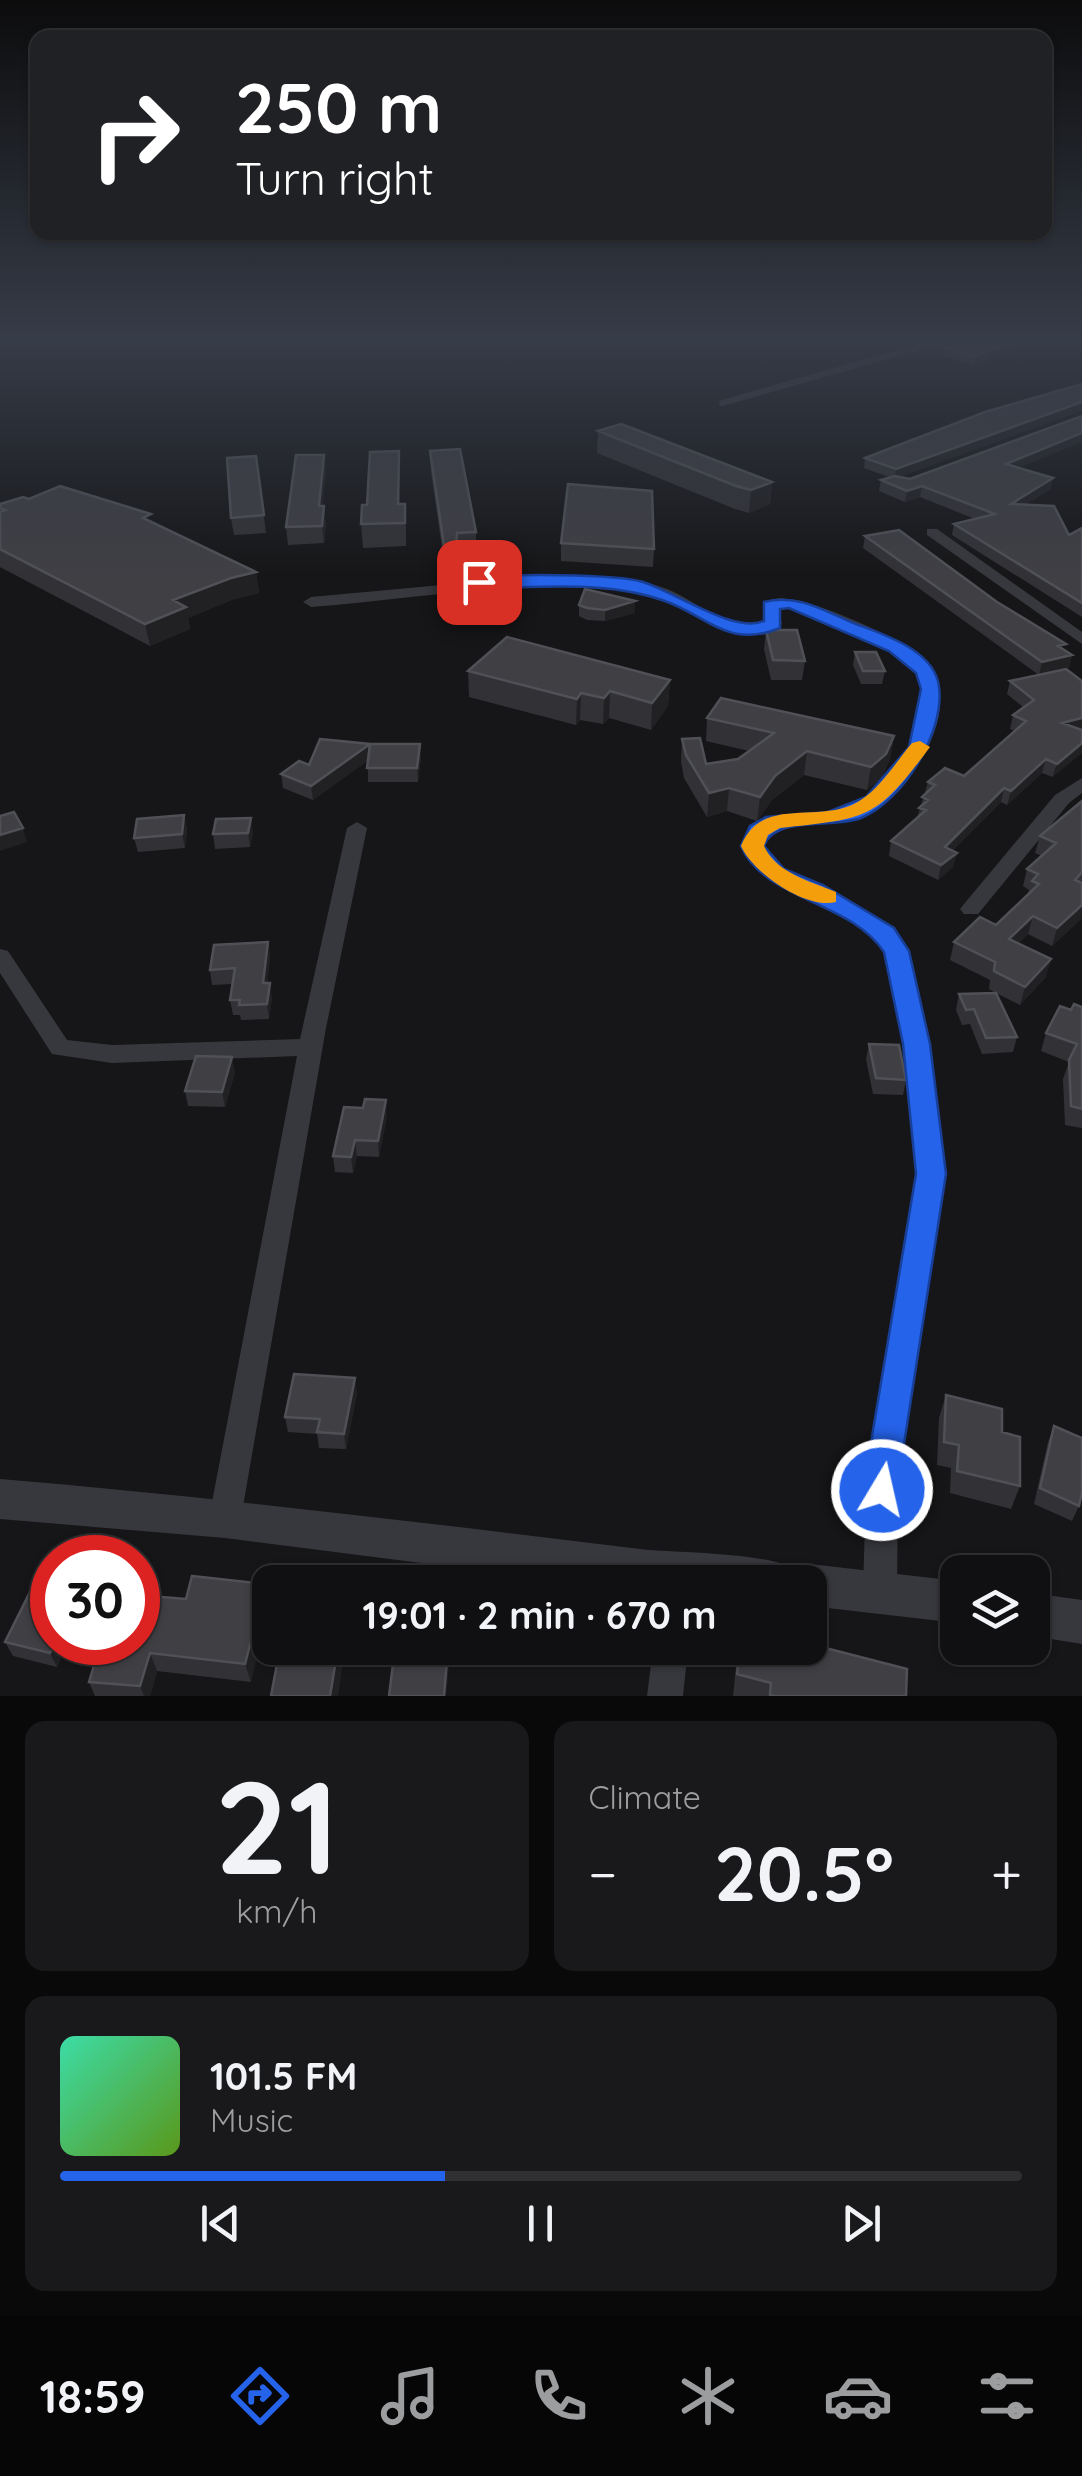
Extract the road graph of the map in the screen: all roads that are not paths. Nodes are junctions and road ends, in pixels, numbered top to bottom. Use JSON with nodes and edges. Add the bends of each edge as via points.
{"nodes":[{"id":1,"x":932,"y":532,"type":"dead end"},
{"id":2,"x":311,"y":602,"type":"dead end"},
{"id":3,"x":1082,"y":639,"type":"edge"},
{"id":4,"x":1082,"y":784,"type":"edge"},
{"id":5,"x":357,"y":828,"type":"dead end"},
{"id":6,"x":971,"y":909,"type":"dead end"},
{"id":7,"x":0,"y":956,"type":"edge"},
{"id":8,"x":310,"y":1047,"type":"junction"},
{"id":9,"x":0,"y":1498,"type":"edge"},
{"id":10,"x":225,"y":1518,"type":"junction"},
{"id":11,"x":575,"y":1565,"type":"edge"},
{"id":12,"x":827,"y":1586,"type":"edge"},
{"id":13,"x":880,"y":1590,"type":"junction"},
{"id":14,"x":940,"y":1599,"type":"edge"},
{"id":15,"x":1050,"y":1617,"type":"edge"},
{"id":16,"x":1082,"y":1622,"type":"edge"},
{"id":17,"x":668,"y":1665,"type":"edge"},
{"id":18,"x":665,"y":1696,"type":"edge"}],
"edges":[{"from":1,"to":3,"type":"street"},
{"from":2,"to":13,"type":"street","via":[[479,582],[604,580],[659,592],[734,630],[768,630],[774,624],[770,605],[790,602],[895,647],[925,670],[930,689],[920,748],[874,802],[854,813],[774,822],[758,831],[752,846],[776,874],[885,934],[896,951],[917,1044],[931,1174],[882,1490]]},
{"from":4,"to":6,"type":"street","via":[[1062,798]]},
{"from":5,"to":8,"type":"street"},
{"from":7,"to":8,"type":"street","via":[[60,1048],[112,1054]]},
{"from":8,"to":10,"type":"street"},
{"from":9,"to":10,"type":"street"},
{"from":10,"to":11,"type":"street"},
{"from":12,"to":13,"type":"street"},
{"from":13,"to":14,"type":"street"},
{"from":15,"to":16,"type":"street"},
{"from":17,"to":18,"type":"street"}]}
